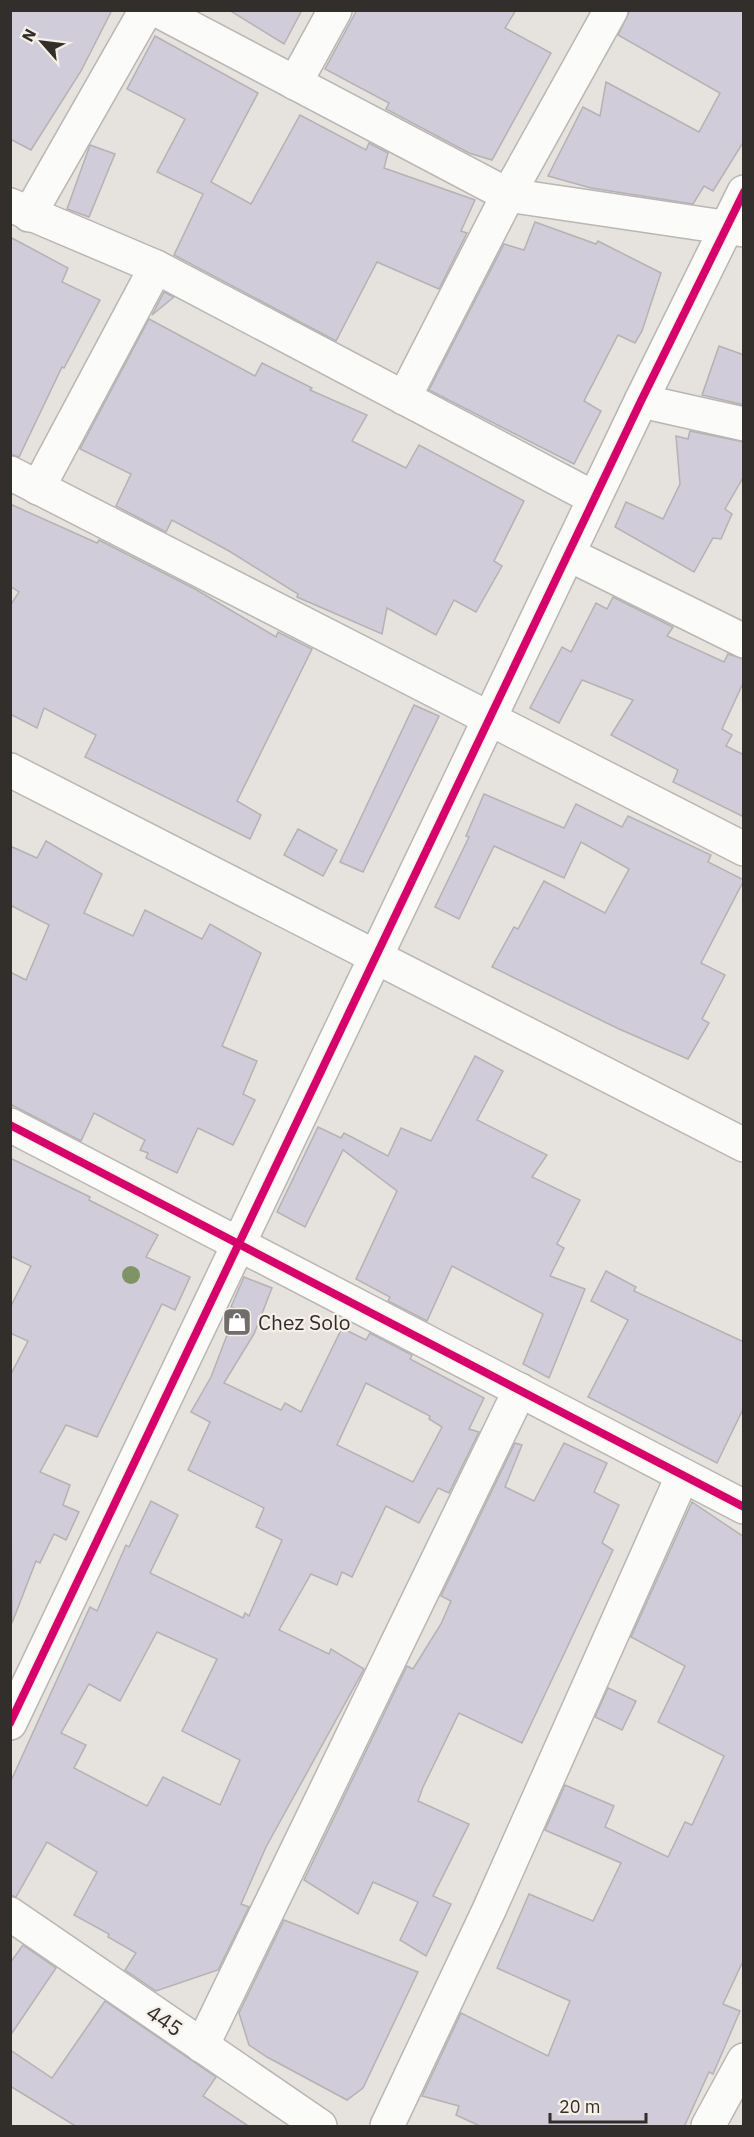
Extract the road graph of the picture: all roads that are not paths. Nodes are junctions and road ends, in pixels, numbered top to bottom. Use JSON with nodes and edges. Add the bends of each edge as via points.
{"nodes":[{"id":1,"x":147,"y":10,"type":"edge"},
{"id":2,"x":157,"y":10,"type":"edge"},
{"id":3,"x":335,"y":10,"type":"edge"},
{"id":4,"x":611,"y":10,"type":"edge"},
{"id":5,"x":295,"y":83,"type":"junction"},
{"id":6,"x":744,"y":192,"type":"edge"},
{"id":7,"x":508,"y":195,"type":"junction"},
{"id":8,"x":20,"y":210,"type":"edge"},
{"id":9,"x":734,"y":229,"type":"edge"},
{"id":10,"x":156,"y":267,"type":"junction"},
{"id":11,"x":404,"y":398,"type":"junction"},
{"id":12,"x":640,"y":402,"type":"junction"},
{"id":13,"x":744,"y":424,"type":"edge"},
{"id":14,"x":24,"y":480,"type":"edge"},
{"id":15,"x":594,"y":498,"type":"junction"},
{"id":16,"x":568,"y":554,"type":"junction"},
{"id":17,"x":744,"y":641,"type":"edge"},
{"id":18,"x":489,"y":719,"type":"junction"},
{"id":19,"x":10,"y":770,"type":"edge"},
{"id":20,"x":744,"y":849,"type":"edge"},
{"id":21,"x":375,"y":957,"type":"junction"},
{"id":22,"x":10,"y":1125,"type":"edge"},
{"id":23,"x":744,"y":1145,"type":"edge"},
{"id":24,"x":239,"y":1242,"type":"junction"},
{"id":25,"x":520,"y":1390,"type":"junction"},
{"id":26,"x":682,"y":1477,"type":"junction"},
{"id":27,"x":744,"y":1507,"type":"edge"},
{"id":28,"x":10,"y":1723,"type":"edge"},
{"id":29,"x":10,"y":1914,"type":"edge"},
{"id":30,"x":202,"y":2046,"type":"junction"},
{"id":31,"x":744,"y":2060,"type":"edge"},
{"id":32,"x":320,"y":2127,"type":"edge"},
{"id":33,"x":387,"y":2127,"type":"edge"},
{"id":34,"x":708,"y":2127,"type":"edge"}],
"edges":[{"from":1,"to":8,"type":"street"},
{"from":2,"to":5,"type":"street"},
{"from":3,"to":5,"type":"street"},
{"from":4,"to":7,"type":"street"},
{"from":5,"to":7,"type":"street"},
{"from":6,"to":9,"type":"street"},
{"from":7,"to":9,"type":"street"},
{"from":7,"to":11,"type":"street"},
{"from":8,"to":10,"type":"street"},
{"from":9,"to":12,"type":"street"},
{"from":10,"to":11,"type":"street"},
{"from":10,"to":14,"type":"street"},
{"from":11,"to":15,"type":"street"},
{"from":12,"to":13,"type":"street"},
{"from":12,"to":15,"type":"street"},
{"from":14,"to":18,"type":"street"},
{"from":15,"to":16,"type":"street"},
{"from":16,"to":17,"type":"street"},
{"from":16,"to":18,"type":"street"},
{"from":18,"to":20,"type":"street"},
{"from":18,"to":21,"type":"street"},
{"from":19,"to":21,"type":"street"},
{"from":21,"to":23,"type":"street"},
{"from":21,"to":24,"type":"street"},
{"from":22,"to":24,"type":"street"},
{"from":24,"to":25,"type":"street"},
{"from":24,"to":28,"type":"street"},
{"from":25,"to":26,"type":"street"},
{"from":25,"to":30,"type":"street"},
{"from":26,"to":27,"type":"street"},
{"from":26,"to":33,"type":"street","via":[[489,1910]]},
{"from":29,"to":30,"type":"street","name":"445"},
{"from":30,"to":32,"type":"street","name":"445"},
{"from":31,"to":34,"type":"street"}]}
